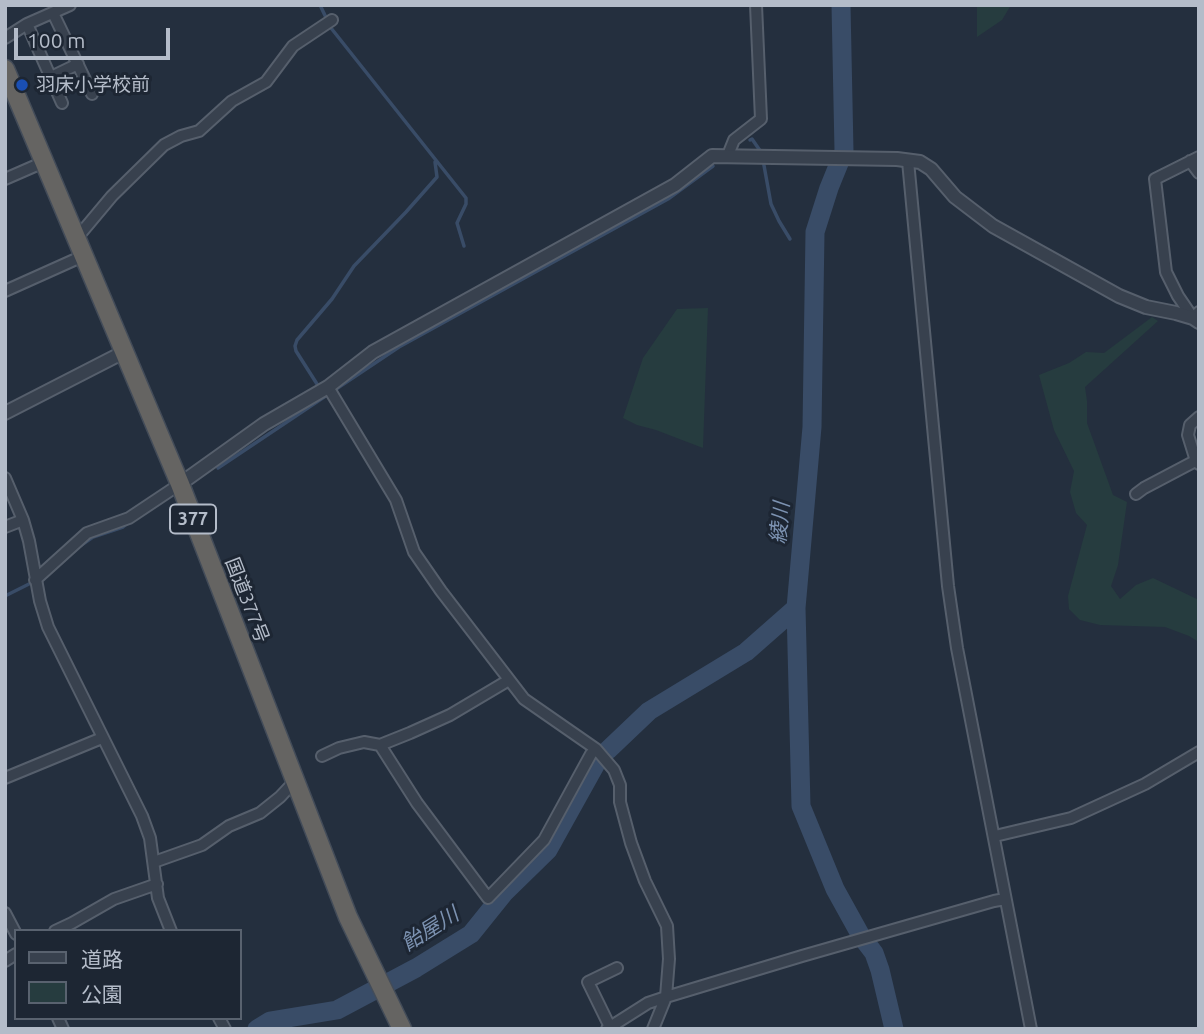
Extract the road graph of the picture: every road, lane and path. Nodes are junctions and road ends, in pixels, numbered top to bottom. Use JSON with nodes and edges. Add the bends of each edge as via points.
{"nodes":[{"id":1,"x":70,"y":5,"type":"edge"},
{"id":2,"x":756,"y":5,"type":"edge"},
{"id":3,"x":53,"y":13,"type":"junction"},
{"id":4,"x":329,"y":21,"type":"dead end"},
{"id":5,"x":27,"y":24,"type":"junction"},
{"id":6,"x":5,"y":38,"type":"edge"},
{"id":7,"x":78,"y":64,"type":"junction"},
{"id":8,"x":5,"y":69,"type":"edge"},
{"id":9,"x":51,"y":77,"type":"junction"},
{"id":10,"x":92,"y":94,"type":"dead end"},
{"id":11,"x":62,"y":103,"type":"dead end"},
{"id":12,"x":732,"y":156,"type":"junction"},
{"id":13,"x":1195,"y":159,"type":"edge"},
{"id":14,"x":903,"y":160,"type":"junction"},
{"id":15,"x":44,"y":162,"type":"junction"},
{"id":16,"x":1199,"y":173,"type":"edge"},
{"id":17,"x":5,"y":179,"type":"edge"},
{"id":18,"x":76,"y":239,"type":"junction"},
{"id":19,"x":83,"y":256,"type":"junction"},
{"id":20,"x":5,"y":291,"type":"edge"},
{"id":21,"x":1197,"y":318,"type":"edge"},
{"id":22,"x":124,"y":352,"type":"junction"},
{"id":23,"x":330,"y":390,"type":"junction"},
{"id":24,"x":5,"y":413,"type":"edge"},
{"id":25,"x":1199,"y":417,"type":"edge"},
{"id":26,"x":1198,"y":462,"type":"edge"},
{"id":27,"x":5,"y":478,"type":"edge"},
{"id":28,"x":180,"y":484,"type":"junction"},
{"id":29,"x":1136,"y":494,"type":"dead end"},
{"id":30,"x":23,"y":520,"type":"junction"},
{"id":31,"x":5,"y":527,"type":"edge"},
{"id":32,"x":36,"y":580,"type":"junction"},
{"id":33,"x":509,"y":680,"type":"junction"},
{"id":34,"x":102,"y":738,"type":"junction"},
{"id":35,"x":380,"y":745,"type":"junction"},
{"id":36,"x":596,"y":749,"type":"junction"},
{"id":37,"x":1199,"y":751,"type":"edge"},
{"id":38,"x":322,"y":756,"type":"dead end"},
{"id":39,"x":5,"y":778,"type":"edge"},
{"id":40,"x":295,"y":781,"type":"junction"},
{"id":41,"x":995,"y":836,"type":"junction"},
{"id":42,"x":154,"y":862,"type":"junction"},
{"id":43,"x":156,"y":884,"type":"junction"},
{"id":44,"x":1000,"y":900,"type":"junction"},
{"id":45,"x":5,"y":914,"type":"edge"},
{"id":46,"x":59,"y":929,"type":"edge"},
{"id":47,"x":170,"y":929,"type":"edge"},
{"id":48,"x":14,"y":930,"type":"edge"},
{"id":49,"x":617,"y":968,"type":"dead end"},
{"id":50,"x":667,"y":997,"type":"junction"},
{"id":51,"x":608,"y":1028,"type":"edge"},
{"id":52,"x":402,"y":1029,"type":"edge"},
{"id":53,"x":653,"y":1029,"type":"edge"},
{"id":54,"x":1031,"y":1029,"type":"edge"}],
"edges":[{"from":1,"to":3,"type":"street"},
{"from":2,"to":12,"type":"street","via":[[761,119],[734,140]]},
{"from":3,"to":5,"type":"street"},
{"from":3,"to":7,"type":"street"},
{"from":4,"to":18,"type":"street","via":[[293,46],[266,82],[232,101],[199,131],[164,145]]},
{"from":5,"to":6,"type":"street"},
{"from":5,"to":9,"type":"street"},
{"from":7,"to":9,"type":"street"},
{"from":7,"to":10,"type":"street"},
{"from":8,"to":15,"type":"highway","name":"国道377号","number":"377"},
{"from":9,"to":11,"type":"street"},
{"from":12,"to":14,"type":"street"},
{"from":12,"to":23,"type":"street","via":[[712,156],[675,185],[373,352]]},
{"from":13,"to":16,"type":"street"},
{"from":13,"to":21,"type":"street","via":[[1155,179],[1166,272]]},
{"from":14,"to":21,"type":"street","via":[[931,169],[955,197],[993,226],[1119,296]]},
{"from":14,"to":41,"type":"street","via":[[948,586]]},
{"from":15,"to":17,"type":"street"},
{"from":15,"to":18,"type":"highway","name":"国道377号","number":"377"},
{"from":18,"to":19,"type":"highway","name":"国道377号","number":"377"},
{"from":19,"to":20,"type":"street"},
{"from":19,"to":22,"type":"highway","name":"国道377号","number":"377"},
{"from":22,"to":24,"type":"street"},
{"from":22,"to":28,"type":"highway","name":"国道377号","number":"377"},
{"from":23,"to":28,"type":"street","via":[[264,424]]},
{"from":23,"to":33,"type":"street","via":[[396,500],[414,552]]},
{"from":25,"to":26,"type":"street","via":[[1190,425],[1188,435]]},
{"from":26,"to":29,"type":"street"},
{"from":27,"to":30,"type":"street"},
{"from":28,"to":32,"type":"street","via":[[129,518],[87,533]]},
{"from":28,"to":40,"type":"highway","name":"国道377号","number":"377"},
{"from":30,"to":31,"type":"street"},
{"from":30,"to":32,"type":"street"},
{"from":32,"to":34,"type":"street","via":[[48,627]]},
{"from":33,"to":35,"type":"street","via":[[450,715]]},
{"from":33,"to":36,"type":"street","via":[[524,699]]},
{"from":34,"to":39,"type":"street"},
{"from":34,"to":42,"type":"street","via":[[142,816]]},
{"from":35,"to":36,"type":"street","via":[[488,898],[544,840]]},
{"from":35,"to":38,"type":"street","via":[[364,743]]},
{"from":36,"to":50,"type":"street","via":[[614,770],[631,844],[667,926]]},
{"from":37,"to":41,"type":"street","via":[[1145,785],[1071,818]]},
{"from":40,"to":42,"type":"street","via":[[260,813],[229,826],[202,845]]},
{"from":40,"to":52,"type":"highway","name":"国道377号","number":"377","via":[[348,917]]},
{"from":41,"to":44,"type":"street"},
{"from":42,"to":43,"type":"street"},
{"from":43,"to":46,"type":"street","via":[[114,899]]},
{"from":43,"to":47,"type":"street"},
{"from":44,"to":50,"type":"street"},
{"from":44,"to":54,"type":"street"},
{"from":45,"to":48,"type":"street"},
{"from":49,"to":51,"type":"street","via":[[588,982]]},
{"from":50,"to":51,"type":"street","via":[[648,1003]]},
{"from":50,"to":53,"type":"street"}]}
